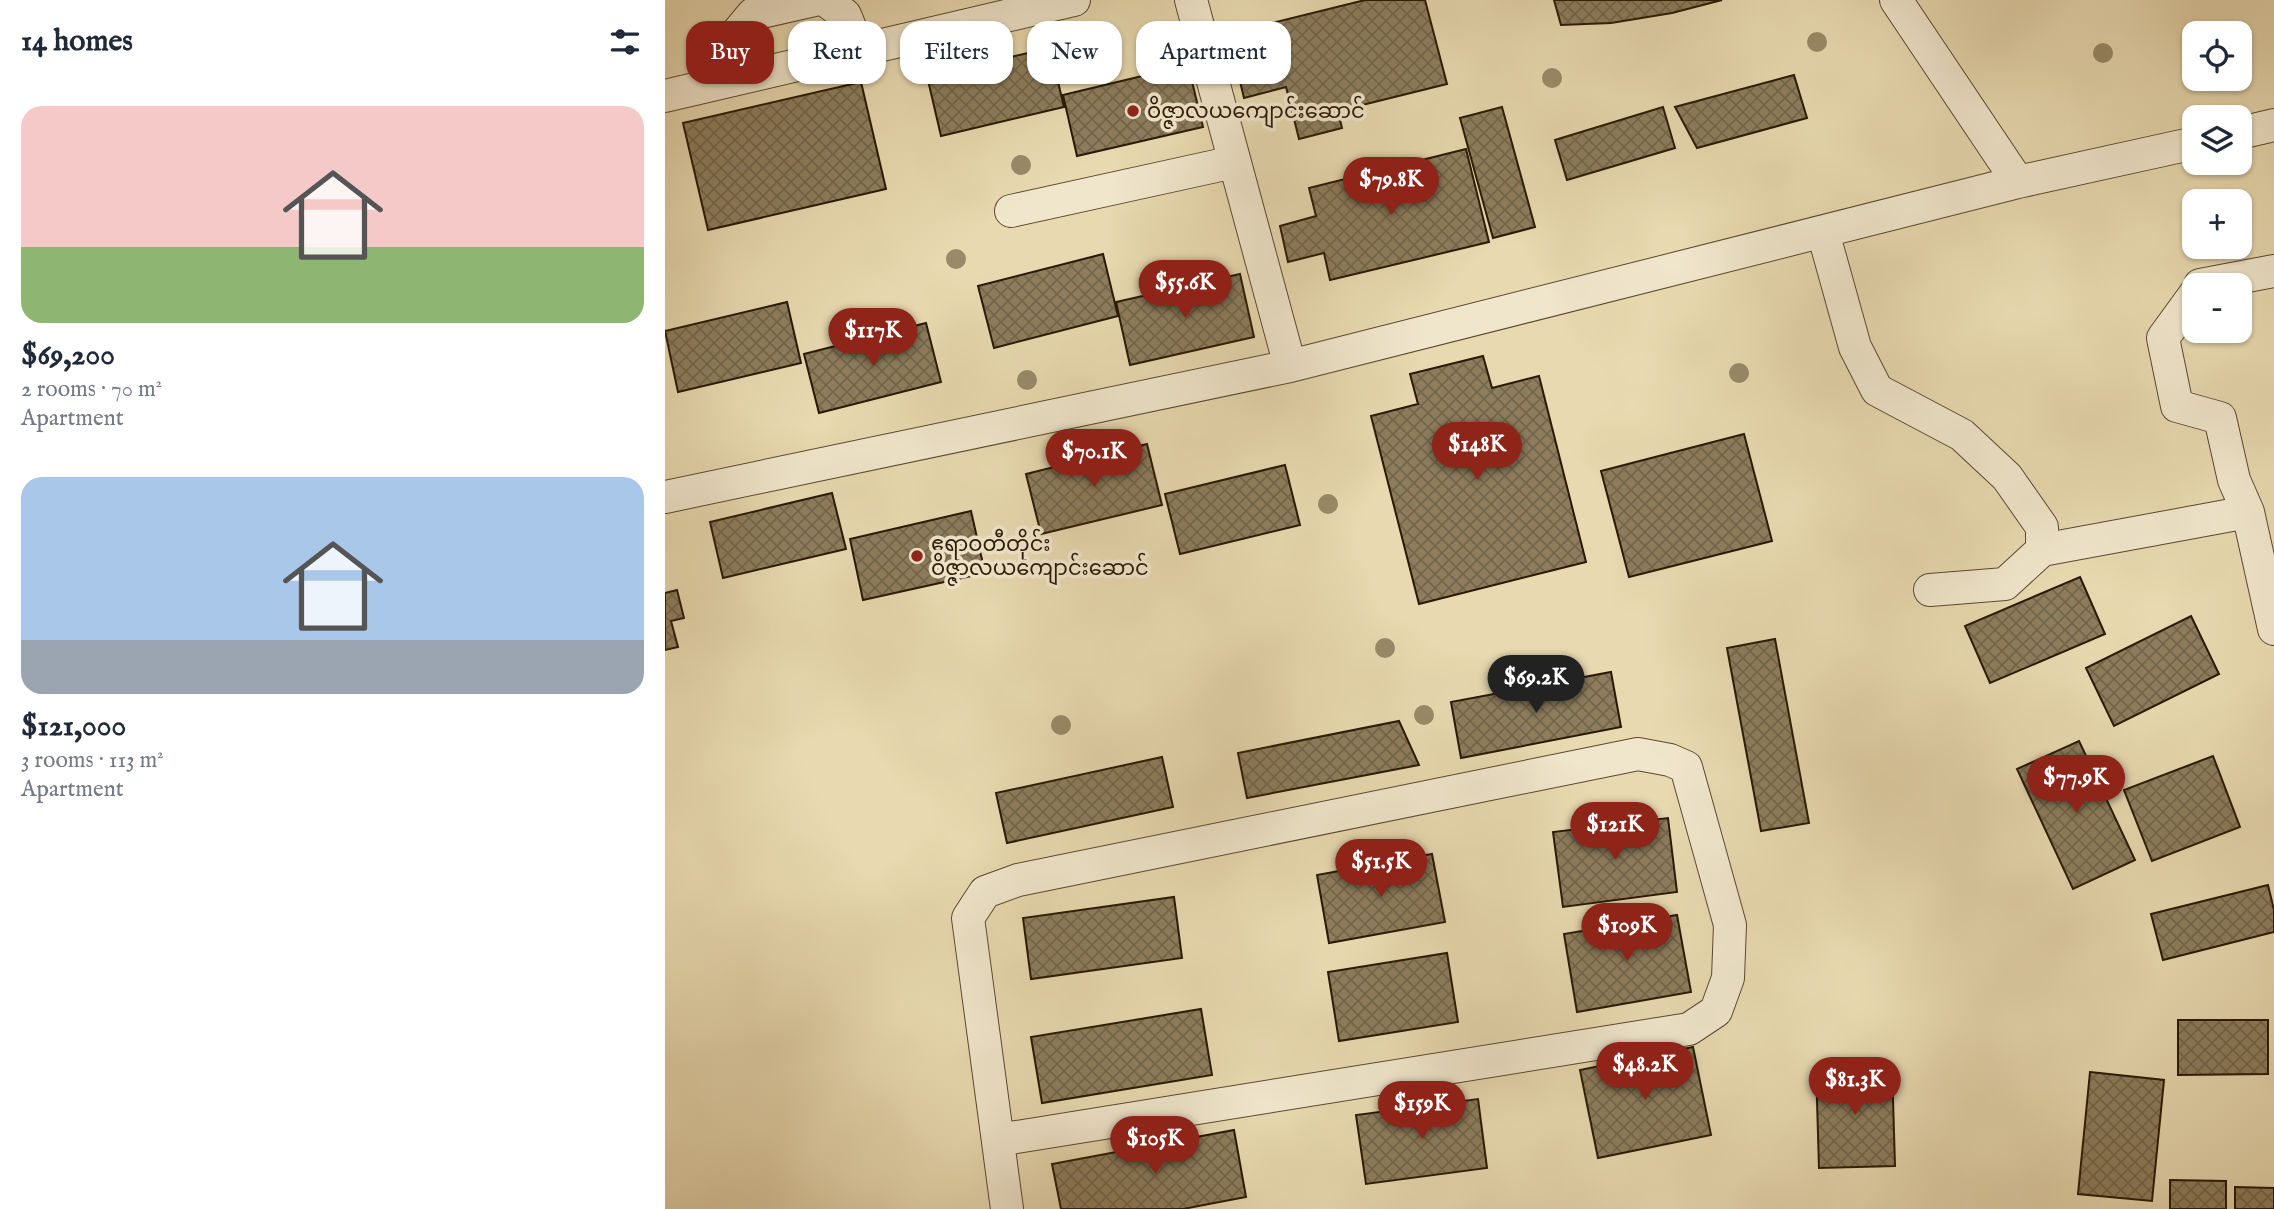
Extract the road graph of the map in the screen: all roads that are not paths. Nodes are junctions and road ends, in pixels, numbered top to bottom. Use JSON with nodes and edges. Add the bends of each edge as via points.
{"nodes":[{"id":1,"x":815,"y":0,"type":"edge"},
{"id":2,"x":825,"y":0,"type":"edge"},
{"id":3,"x":1073,"y":0,"type":"edge"},
{"id":4,"x":1191,"y":0,"type":"edge"},
{"id":5,"x":1896,"y":0,"type":"edge"},
{"id":6,"x":748,"y":21,"type":"edge"},
{"id":7,"x":847,"y":21,"type":"edge"},
{"id":8,"x":886,"y":43,"type":"edge"},
{"id":9,"x":715,"y":84,"type":"edge"},
{"id":10,"x":665,"y":96,"type":"edge"},
{"id":11,"x":2274,"y":125,"type":"edge"},
{"id":12,"x":2252,"y":130,"type":"edge"},
{"id":13,"x":2182,"y":146,"type":"edge"},
{"id":14,"x":1234,"y":162,"type":"junction"},
{"id":15,"x":2018,"y":182,"type":"junction"},
{"id":16,"x":1011,"y":211,"type":"dead end"},
{"id":17,"x":1823,"y":232,"type":"junction"},
{"id":18,"x":2274,"y":271,"type":"edge"},
{"id":19,"x":2252,"y":275,"type":"edge"},
{"id":20,"x":2182,"y":312,"type":"edge"},
{"id":21,"x":1290,"y":366,"type":"junction"},
{"id":22,"x":665,"y":496,"type":"edge"},
{"id":23,"x":2248,"y":512,"type":"junction"},
{"id":24,"x":2042,"y":550,"type":"junction"},
{"id":25,"x":1930,"y":590,"type":"dead end"},
{"id":26,"x":2274,"y":629,"type":"edge"},
{"id":27,"x":997,"y":1140,"type":"junction"},
{"id":28,"x":1007,"y":1209,"type":"edge"}],
"edges":[{"from":1,"to":6,"type":"street","via":[[754,14]]},
{"from":2,"to":7,"type":"street"},
{"from":3,"to":8,"type":"street"},
{"from":4,"to":14,"type":"street"},
{"from":5,"to":15,"type":"street"},
{"from":9,"to":10,"type":"street"},
{"from":11,"to":12,"type":"street"},
{"from":13,"to":15,"type":"street"},
{"from":14,"to":16,"type":"street"},
{"from":14,"to":21,"type":"street"},
{"from":15,"to":17,"type":"street"},
{"from":17,"to":21,"type":"street"},
{"from":17,"to":24,"type":"street","via":[[1855,346],[1877,390],[1962,435],[2007,477],[2042,527]]},
{"from":18,"to":19,"type":"street"},
{"from":20,"to":23,"type":"street","via":[[2164,338],[2177,406],[2220,418],[2234,480]]},
{"from":21,"to":22,"type":"street"},
{"from":23,"to":24,"type":"street"},
{"from":23,"to":26,"type":"street"},
{"from":24,"to":25,"type":"street","via":[[2005,584]]},
{"from":27,"to":27,"type":"street","via":[[1689,1029],[1716,1010],[1728,978],[1730,925],[1686,767],[1638,754],[1018,880],[985,892],[968,918]]},
{"from":27,"to":28,"type":"street"}]}
